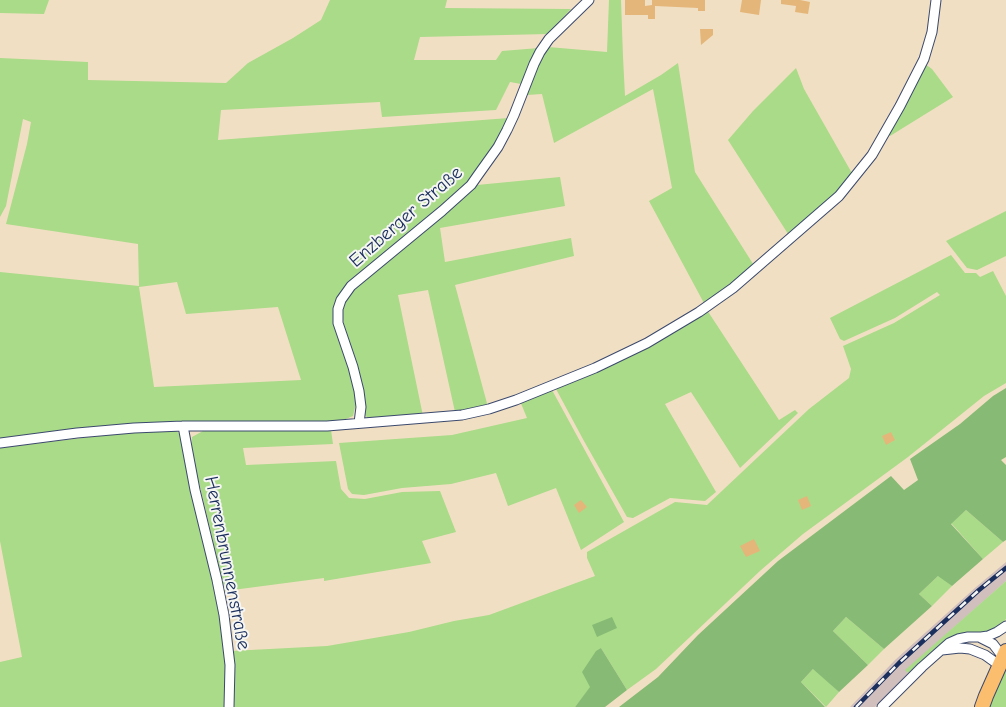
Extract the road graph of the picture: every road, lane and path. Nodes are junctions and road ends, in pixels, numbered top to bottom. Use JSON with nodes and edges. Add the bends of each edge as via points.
{"nodes":[{"id":1,"x":589,"y":0,"type":"edge"},
{"id":2,"x":936,"y":0,"type":"edge"},
{"id":3,"x":359,"y":423,"type":"junction"},
{"id":4,"x":183,"y":426,"type":"junction"},
{"id":5,"x":0,"y":443,"type":"edge"},
{"id":6,"x":1006,"y":626,"type":"edge"},
{"id":7,"x":981,"y":637,"type":"junction"},
{"id":8,"x":942,"y":650,"type":"junction"},
{"id":9,"x":1003,"y":657,"type":"edge"},
{"id":10,"x":230,"y":707,"type":"edge"},
{"id":11,"x":882,"y":707,"type":"edge"},
{"id":12,"x":982,"y":707,"type":"edge"}],
"edges":[{"from":1,"to":3,"type":"street","name":"Enzberger Straße","via":[[555,32],[540,52],[503,138],[474,180],[457,198],[351,286],[341,300],[338,323],[359,391],[362,407]]},
{"from":2,"to":3,"type":"street","via":[[924,59],[872,155],[839,196],[734,288],[647,343],[516,400],[462,415]]},
{"from":3,"to":4,"type":"street","via":[[284,427]]},
{"from":4,"to":5,"type":"street","via":[[106,430]]},
{"from":4,"to":10,"type":"street","name":"Herrenbrunnenstraße","via":[[224,615],[230,665]]},
{"from":6,"to":7,"type":"street"},
{"from":7,"to":8,"type":"street","via":[[958,639]]},
{"from":7,"to":9,"type":"street","via":[[993,644]]},
{"from":8,"to":9,"type":"street","via":[[970,649]]},
{"from":8,"to":11,"type":"street"},
{"from":9,"to":12,"type":"main road"}]}
